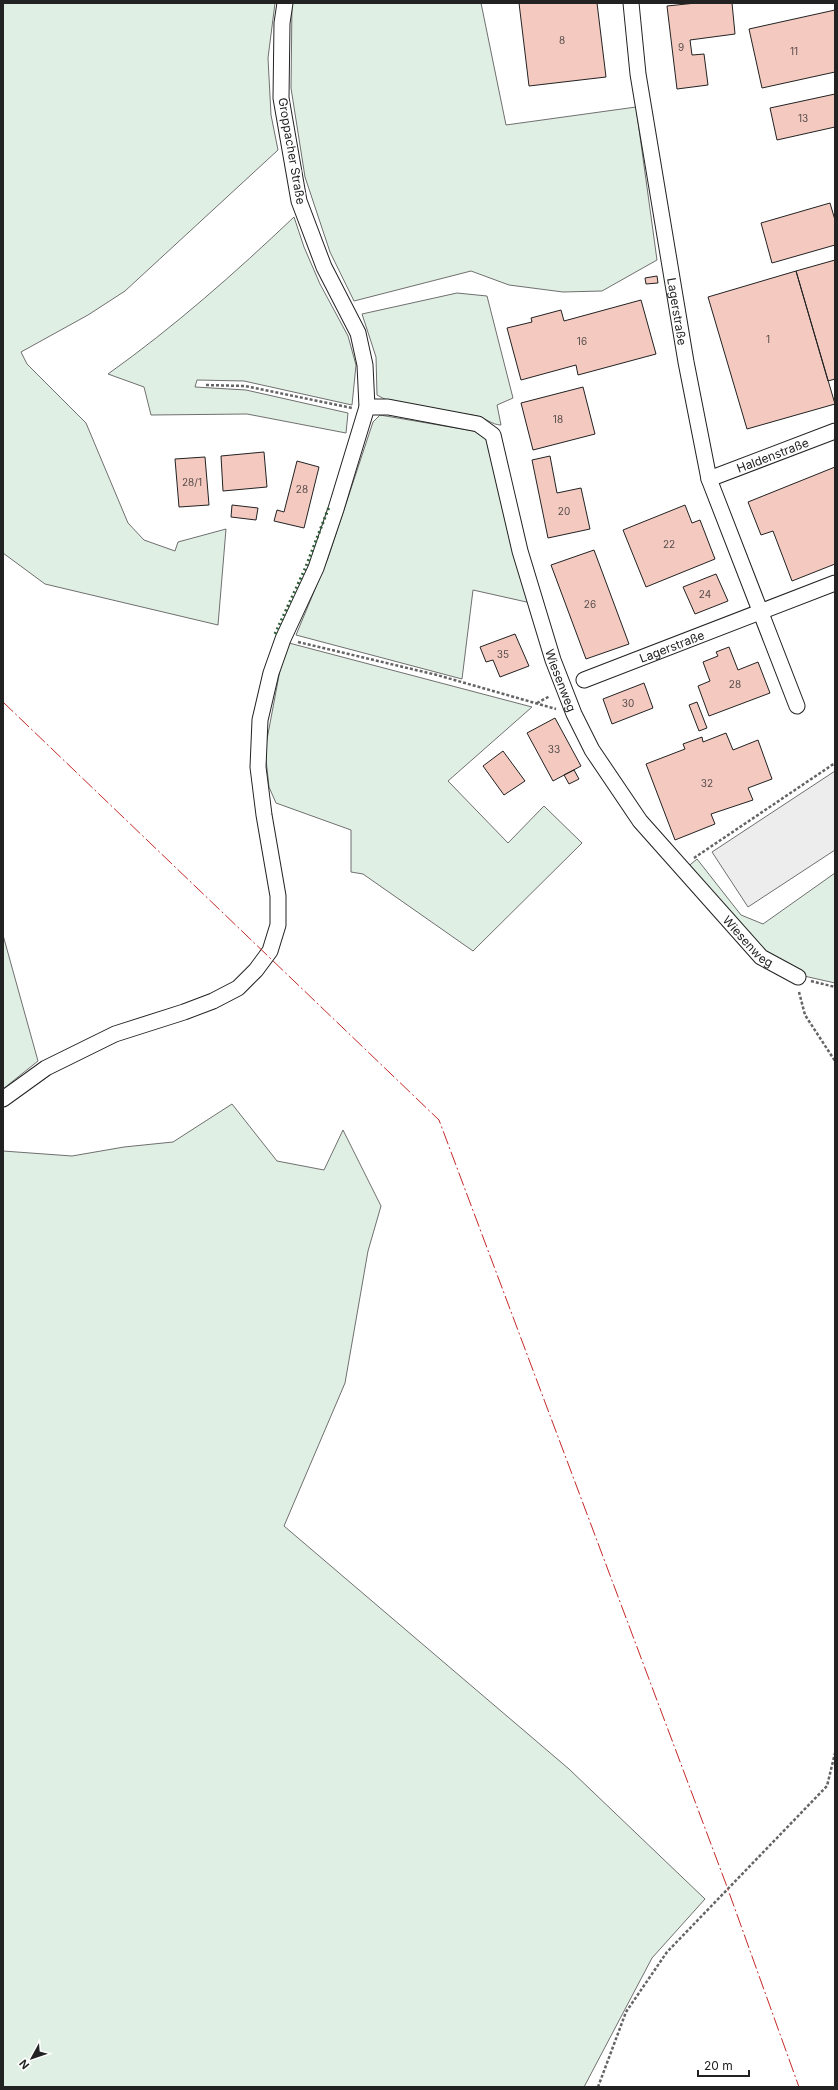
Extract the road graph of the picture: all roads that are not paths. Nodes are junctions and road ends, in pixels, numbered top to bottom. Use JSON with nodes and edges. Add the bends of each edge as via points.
{"nodes":[{"id":1,"x":285,"y":3,"type":"edge"},
{"id":2,"x":631,"y":3,"type":"edge"},
{"id":3,"x":366,"y":409,"type":"junction"},
{"id":4,"x":835,"y":431,"type":"edge"},
{"id":5,"x":710,"y":479,"type":"junction"},
{"id":6,"x":835,"y":583,"type":"edge"},
{"id":7,"x":759,"y":612,"type":"junction"},
{"id":8,"x":584,"y":680,"type":"dead end"},
{"id":9,"x":797,"y":706,"type":"dead end"},
{"id":10,"x":798,"y":977,"type":"road end"},
{"id":11,"x":3,"y":1099,"type":"edge"}],
"edges":[{"from":1,"to":3,"type":"street","name":"Groppacher Straße","via":[[282,22],[281,98],[299,201],[324,267],[358,333],[365,364]]},
{"from":2,"to":5,"type":"street","name":"Lagerstraße","via":[[640,82],[686,362]]},
{"from":3,"to":10,"type":"street","name":"Wiesenweg","via":[[388,407],[478,424],[492,435],[520,551],[553,660],[574,714],[592,750],[640,821],[761,957]]},
{"from":3,"to":11,"type":"street","name":"Groppacher Straße","via":[[316,568],[283,639],[271,673],[260,720],[258,767],[278,896],[278,925],[270,951],[238,988],[184,1012],[115,1034],[46,1068]]},
{"from":4,"to":5,"type":"street","name":"Haldenstraße"},
{"from":5,"to":7,"type":"street","name":"Lagerstraße"},
{"from":6,"to":7,"type":"street"},
{"from":7,"to":8,"type":"street","name":"Lagerstraße"},
{"from":7,"to":9,"type":"street","name":"Lagerstraße"}]}
